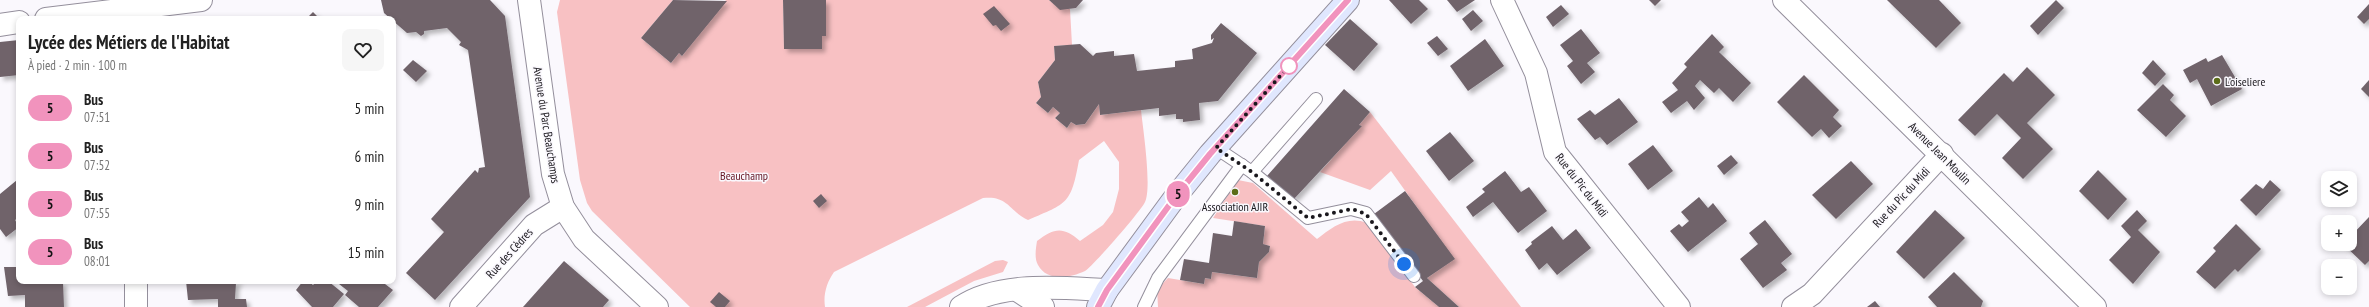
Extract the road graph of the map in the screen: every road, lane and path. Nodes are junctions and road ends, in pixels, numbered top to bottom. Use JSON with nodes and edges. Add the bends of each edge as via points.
{"nodes":[{"id":1,"x":201,"y":0,"type":"edge"},
{"id":2,"x":529,"y":0,"type":"edge"},
{"id":3,"x":1502,"y":0,"type":"edge"},
{"id":4,"x":1784,"y":0,"type":"edge"},
{"id":5,"x":1346,"y":1,"type":"edge"},
{"id":6,"x":70,"y":16,"type":"edge"},
{"id":7,"x":16,"y":22,"type":"edge"},
{"id":8,"x":0,"y":25,"type":"edge"},
{"id":9,"x":1316,"y":99,"type":"dead end"},
{"id":10,"x":1216,"y":148,"type":"junction"},
{"id":11,"x":1942,"y":154,"type":"junction"},
{"id":12,"x":1242,"y":165,"type":"junction"},
{"id":13,"x":1252,"y":172,"type":"junction"},
{"id":14,"x":563,"y":208,"type":"junction"},
{"id":15,"x":1414,"y":276,"type":"dead end"},
{"id":16,"x":136,"y":284,"type":"edge"},
{"id":17,"x":1017,"y":290,"type":"junction"},
{"id":18,"x":1102,"y":299,"type":"edge"},
{"id":19,"x":136,"y":307,"type":"edge"},
{"id":20,"x":461,"y":307,"type":"edge"},
{"id":21,"x":657,"y":307,"type":"edge"},
{"id":22,"x":961,"y":307,"type":"edge"},
{"id":23,"x":1042,"y":307,"type":"edge"},
{"id":24,"x":1144,"y":307,"type":"edge"},
{"id":25,"x":1679,"y":307,"type":"edge"},
{"id":26,"x":1793,"y":307,"type":"edge"},
{"id":27,"x":2095,"y":307,"type":"edge"}],
"edges":[{"from":1,"to":6,"type":"street"},
{"from":2,"to":14,"type":"street","name":"Avenue du Parc Beauchamps","via":[[553,174]]},
{"from":3,"to":25,"type":"street","name":"Rue du Pic du Midi","via":[[1536,73],[1555,152]]},
{"from":4,"to":11,"type":"street","name":"Avenue Jean Moulin"},
{"from":5,"to":10,"type":"street"},
{"from":7,"to":8,"type":"street"},
{"from":9,"to":13,"type":"lane"},
{"from":10,"to":12,"type":"lane"},
{"from":10,"to":18,"type":"street","via":[[1176,196]]},
{"from":11,"to":26,"type":"street","name":"Rue du Pic du Midi","via":[[1812,294]]},
{"from":11,"to":27,"type":"street","name":"Avenue Jean Moulin"},
{"from":12,"to":13,"type":"lane"},
{"from":12,"to":24,"type":"lane","via":[[1158,278]]},
{"from":13,"to":15,"type":"lane","via":[[1308,218],[1352,209],[1366,214]]},
{"from":14,"to":20,"type":"street","name":"Rue des Cèdres","via":[[534,225]]},
{"from":14,"to":21,"type":"street","name":"Avenue du Parc Beauchamps","via":[[584,239]]},
{"from":16,"to":19,"type":"street"},
{"from":17,"to":18,"type":"street","via":[[1056,288]]},
{"from":17,"to":22,"type":"street","via":[[994,292],[972,299]]},
{"from":17,"to":23,"type":"street"}]}
